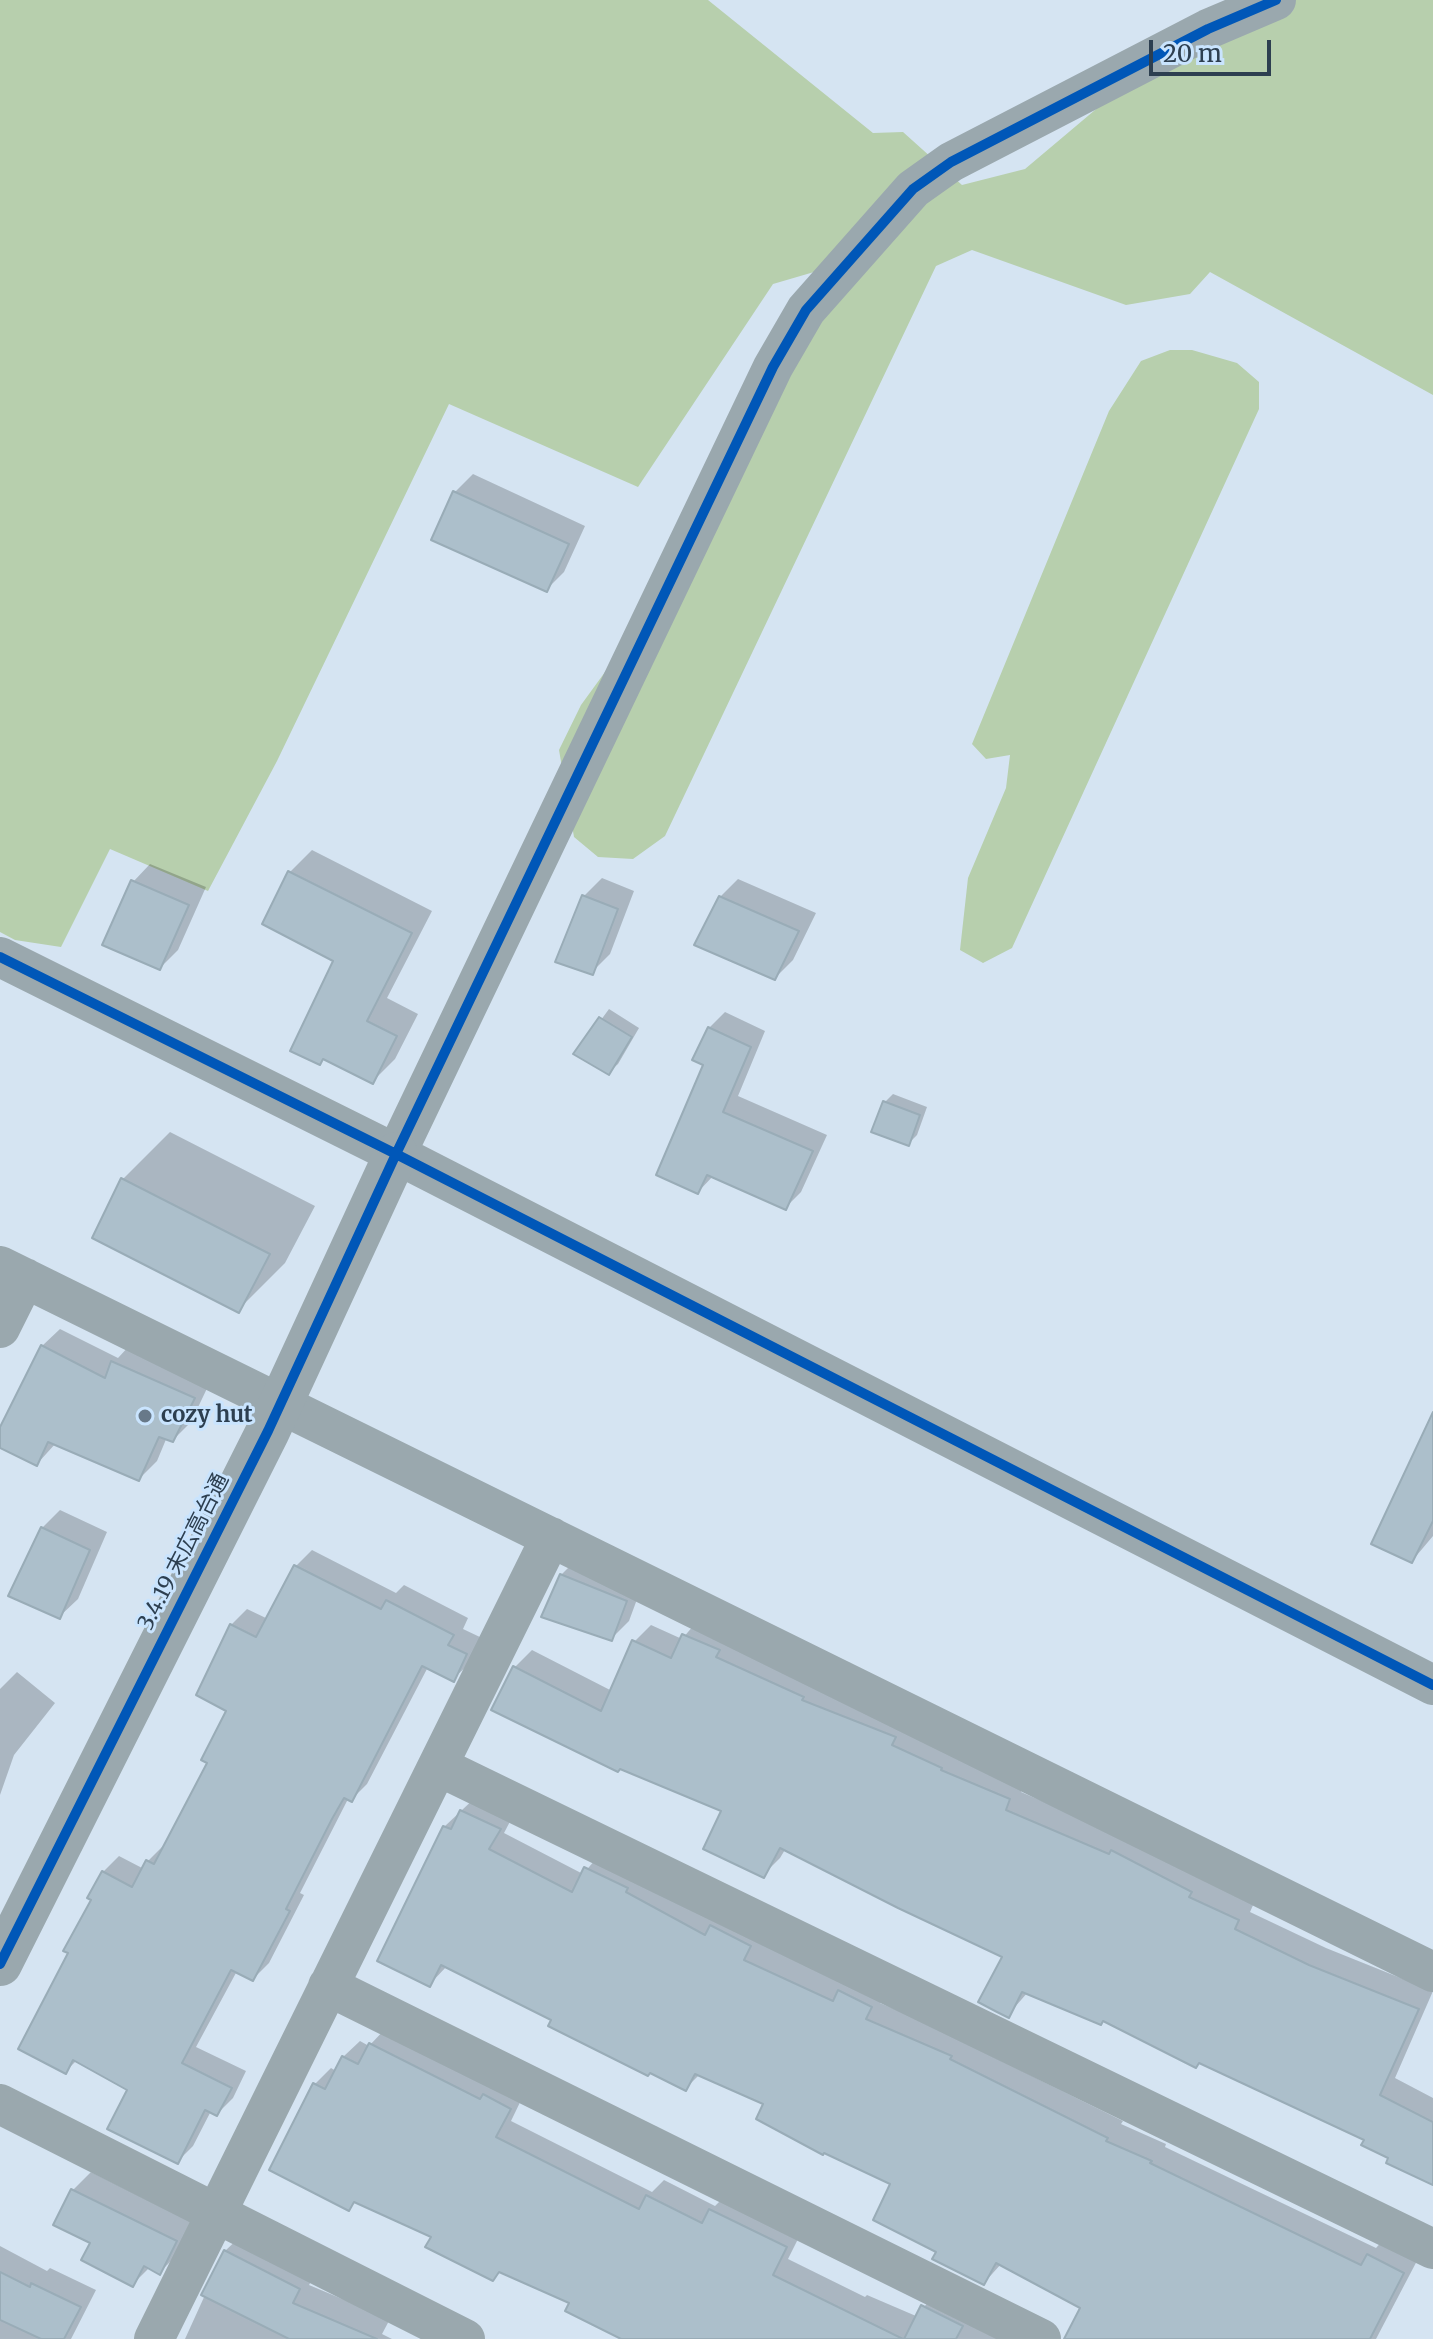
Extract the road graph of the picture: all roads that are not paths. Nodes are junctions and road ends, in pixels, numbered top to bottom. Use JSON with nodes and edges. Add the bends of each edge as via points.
{"nodes":[{"id":1,"x":1276,"y":0,"type":"edge"},
{"id":2,"x":0,"y":957,"type":"edge"},
{"id":3,"x":396,"y":1154,"type":"junction"},
{"id":4,"x":13,"y":1272,"type":"edge"},
{"id":5,"x":0,"y":1328,"type":"edge"},
{"id":6,"x":281,"y":1403,"type":"junction"},
{"id":7,"x":551,"y":1537,"type":"junction"},
{"id":8,"x":1433,"y":1685,"type":"edge"},
{"id":9,"x":438,"y":1766,"type":"junction"},
{"id":10,"x":0,"y":1964,"type":"edge"},
{"id":11,"x":1433,"y":1972,"type":"edge"},
{"id":12,"x":328,"y":1986,"type":"junction"},
{"id":13,"x":0,"y":2104,"type":"edge"},
{"id":14,"x":215,"y":2213,"type":"junction"},
{"id":15,"x":1433,"y":2249,"type":"edge"},
{"id":16,"x":154,"y":2339,"type":"edge"},
{"id":17,"x":465,"y":2339,"type":"edge"},
{"id":18,"x":1041,"y":2339,"type":"edge"}],
"edges":[{"from":1,"to":3,"type":"street","via":[[1208,29],[951,162],[913,189],[806,310],[773,367]]},
{"from":2,"to":3,"type":"street"},
{"from":3,"to":6,"type":"street","name":"3.4.19 末広高台通"},
{"from":3,"to":8,"type":"street"},
{"from":4,"to":5,"type":"street"},
{"from":4,"to":6,"type":"street"},
{"from":6,"to":7,"type":"street"},
{"from":6,"to":10,"type":"street","name":"3.4.19 末広高台通"},
{"from":7,"to":9,"type":"street"},
{"from":7,"to":11,"type":"street"},
{"from":9,"to":12,"type":"street"},
{"from":9,"to":15,"type":"street"},
{"from":12,"to":14,"type":"street"},
{"from":12,"to":18,"type":"street"},
{"from":13,"to":14,"type":"street"},
{"from":14,"to":16,"type":"street"},
{"from":14,"to":17,"type":"street"}]}
